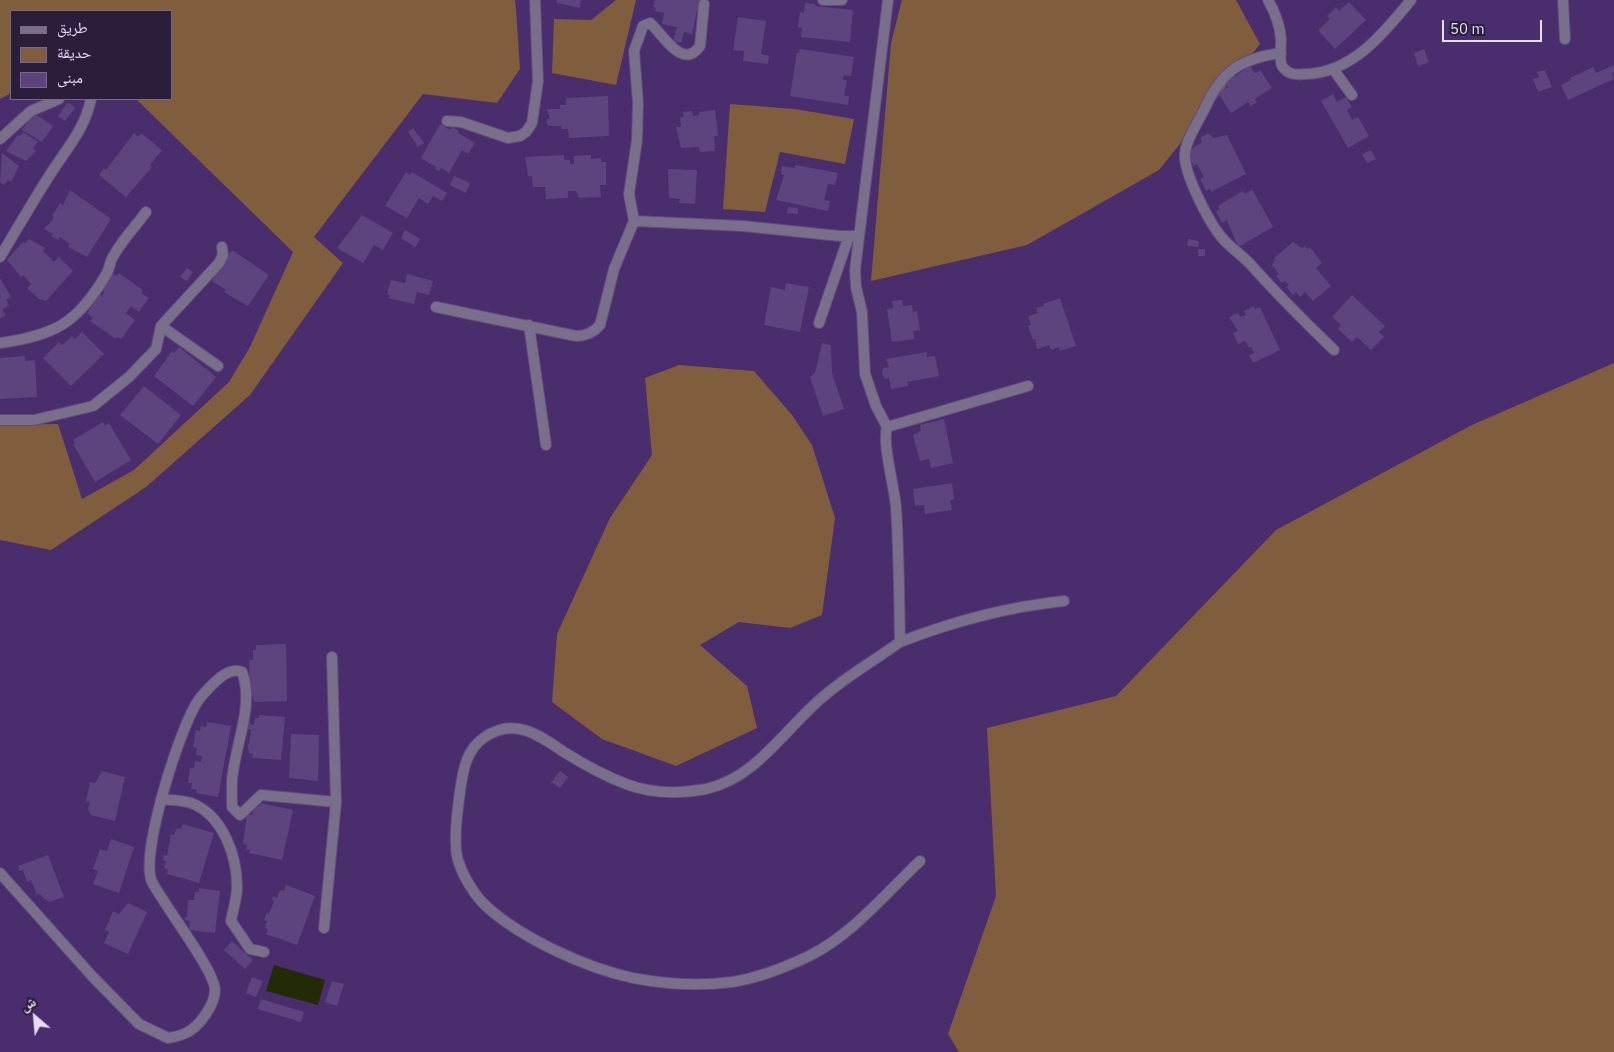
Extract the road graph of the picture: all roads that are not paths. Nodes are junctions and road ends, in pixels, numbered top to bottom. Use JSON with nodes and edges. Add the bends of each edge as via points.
{"nodes":[{"id":1,"x":535,"y":0,"type":"edge"},
{"id":2,"x":822,"y":0,"type":"edge"},
{"id":3,"x":842,"y":0,"type":"edge"},
{"id":4,"x":888,"y":0,"type":"edge"},
{"id":5,"x":1268,"y":0,"type":"edge"},
{"id":6,"x":1411,"y":0,"type":"edge"},
{"id":7,"x":1563,"y":0,"type":"edge"},
{"id":8,"x":704,"y":4,"type":"dead end"},
{"id":9,"x":1565,"y":39,"type":"dead end"},
{"id":10,"x":1281,"y":53,"type":"junction"},
{"id":11,"x":1333,"y":69,"type":"junction"},
{"id":12,"x":1352,"y":94,"type":"dead end"},
{"id":13,"x":57,"y":100,"type":"edge"},
{"id":14,"x":91,"y":100,"type":"edge"},
{"id":15,"x":448,"y":121,"type":"dead end"},
{"id":16,"x":0,"y":139,"type":"edge"},
{"id":17,"x":146,"y":212,"type":"dead end"},
{"id":18,"x":634,"y":221,"type":"junction"},
{"id":19,"x":854,"y":236,"type":"junction"},
{"id":20,"x":222,"y":247,"type":"dead end"},
{"id":21,"x":0,"y":257,"type":"edge"},
{"id":22,"x":436,"y":307,"type":"dead end"},
{"id":23,"x":819,"y":323,"type":"dead end"},
{"id":24,"x":529,"y":325,"type":"junction"},
{"id":25,"x":161,"y":326,"type":"junction"},
{"id":26,"x":0,"y":343,"type":"edge"},
{"id":27,"x":1334,"y":350,"type":"dead end"},
{"id":28,"x":218,"y":366,"type":"dead end"},
{"id":29,"x":1028,"y":386,"type":"dead end"},
{"id":30,"x":0,"y":420,"type":"edge"},
{"id":31,"x":887,"y":427,"type":"junction"},
{"id":32,"x":546,"y":445,"type":"dead end"},
{"id":33,"x":1064,"y":601,"type":"dead end"},
{"id":34,"x":900,"y":642,"type":"junction"},
{"id":35,"x":332,"y":657,"type":"dead end"},
{"id":36,"x":161,"y":799,"type":"junction"},
{"id":37,"x":336,"y":802,"type":"junction"},
{"id":38,"x":920,"y":861,"type":"dead end"},
{"id":39,"x":0,"y":873,"type":"edge"},
{"id":40,"x":324,"y":928,"type":"dead end"},
{"id":41,"x":264,"y":952,"type":"dead end"}],
"edges":[{"from":1,"to":15,"type":"street","via":[[538,81],[532,123],[526,132],[508,138],[461,122]]},
{"from":2,"to":3,"type":"street"},
{"from":4,"to":19,"type":"street"},
{"from":5,"to":10,"type":"street","via":[[1279,24]]},
{"from":6,"to":11,"type":"street","via":[[1366,48]]},
{"from":7,"to":9,"type":"street"},
{"from":8,"to":18,"type":"street","via":[[700,46],[696,52],[690,55],[675,50],[650,23],[643,26],[637,40],[634,51],[637,140],[629,194]]},
{"from":10,"to":11,"type":"street","via":[[1281,64],[1293,75],[1318,74]]},
{"from":10,"to":27,"type":"street","via":[[1245,61],[1213,91],[1184,158],[1202,207],[1224,240]]},
{"from":11,"to":12,"type":"street"},
{"from":13,"to":16,"type":"street","via":[[31,111]]},
{"from":14,"to":21,"type":"street","via":[[87,117],[74,141]]},
{"from":17,"to":26,"type":"street","via":[[113,255],[108,271],[77,314],[36,338]]},
{"from":18,"to":19,"type":"street","via":[[700,222]]},
{"from":18,"to":24,"type":"street","via":[[614,269],[600,325],[595,331],[576,336]]},
{"from":19,"to":23,"type":"street"},
{"from":19,"to":31,"type":"street","via":[[865,374]]},
{"from":20,"to":25,"type":"street","via":[[219,263]]},
{"from":22,"to":24,"type":"street"},
{"from":24,"to":32,"type":"street"},
{"from":25,"to":28,"type":"street"},
{"from":25,"to":30,"type":"street","via":[[156,349],[129,378],[93,406],[34,420]]},
{"from":29,"to":31,"type":"street"},
{"from":31,"to":34,"type":"street","via":[[884,437],[893,479],[896,516]]},
{"from":33,"to":34,"type":"street","via":[[982,614]]},
{"from":34,"to":38,"type":"street","via":[[826,694],[756,764],[709,788],[674,793],[651,792],[626,784],[526,729],[505,729],[484,737],[468,755],[464,767],[458,809],[457,860],[484,904],[516,928],[601,968],[634,978],[675,983],[731,982],[755,977],[810,955],[848,929]]},
{"from":35,"to":37,"type":"street"},
{"from":36,"to":37,"type":"street","via":[[193,707],[222,677],[238,670],[245,679],[246,700],[232,772],[232,807],[240,815],[261,795]]},
{"from":36,"to":39,"type":"street","via":[[148,863],[151,881],[208,969],[215,990],[210,1006],[187,1033],[168,1038],[139,1024]]},
{"from":36,"to":41,"type":"street","via":[[190,802],[217,822],[236,866],[238,889],[231,921],[250,950]]},
{"from":37,"to":40,"type":"street"}]}
